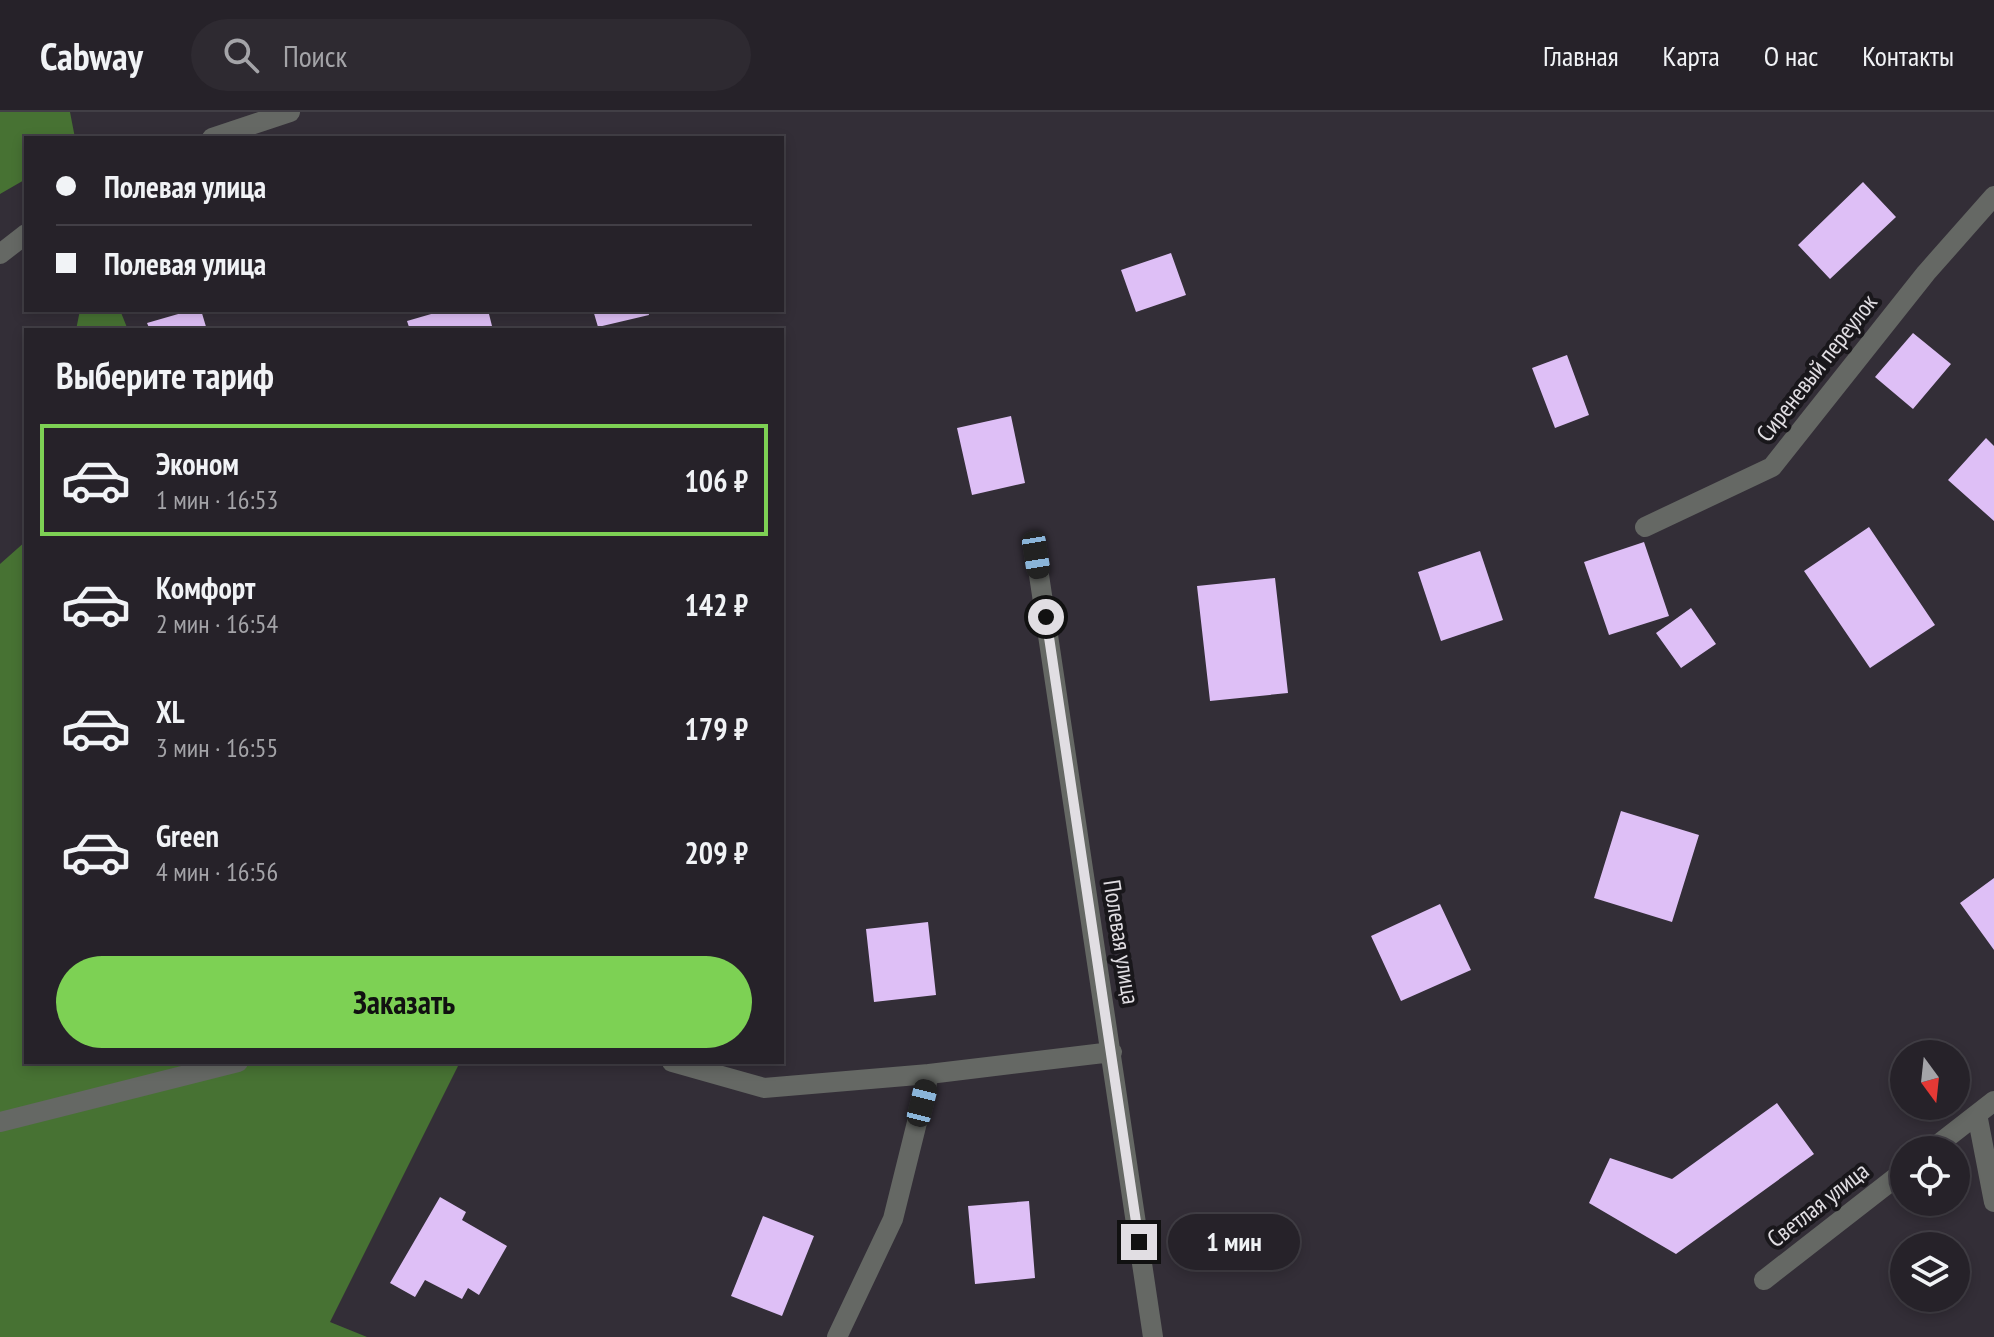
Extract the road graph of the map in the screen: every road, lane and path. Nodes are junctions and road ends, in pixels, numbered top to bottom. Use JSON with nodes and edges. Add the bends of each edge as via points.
{"nodes":[{"id":1,"x":290,"y":112,"type":"edge"},
{"id":2,"x":218,"y":136,"type":"edge"},
{"id":3,"x":1994,"y":196,"type":"edge"},
{"id":4,"x":24,"y":236,"type":"edge"},
{"id":5,"x":0,"y":254,"type":"edge"},
{"id":6,"x":1645,"y":527,"type":"dead end"},
{"id":7,"x":1036,"y":555,"type":"dead end"},
{"id":8,"x":1112,"y":1052,"type":"junction"},
{"id":9,"x":230,"y":1064,"type":"edge"},
{"id":10,"x":679,"y":1064,"type":"edge"},
{"id":11,"x":929,"y":1074,"type":"junction"},
{"id":12,"x":1994,"y":1101,"type":"edge"},
{"id":13,"x":1977,"y":1114,"type":"junction"},
{"id":14,"x":0,"y":1122,"type":"edge"},
{"id":15,"x":1949,"y":1136,"type":"edge"},
{"id":16,"x":1890,"y":1182,"type":"edge"},
{"id":17,"x":1994,"y":1202,"type":"edge"},
{"id":18,"x":1764,"y":1280,"type":"dead end"},
{"id":19,"x":837,"y":1337,"type":"edge"},
{"id":20,"x":1153,"y":1337,"type":"edge"}],
"edges":[{"from":1,"to":2,"type":"street"},
{"from":3,"to":6,"type":"street","name":"Сиреневый переулок","via":[[1772,467]]},
{"from":4,"to":5,"type":"street"},
{"from":7,"to":8,"type":"street","name":"Полевая улица"},
{"from":8,"to":11,"type":"street"},
{"from":8,"to":20,"type":"street","name":"Полевая улица"},
{"from":9,"to":14,"type":"street"},
{"from":10,"to":11,"type":"street","via":[[764,1088]]},
{"from":11,"to":19,"type":"street","via":[[893,1219]]},
{"from":12,"to":13,"type":"street"},
{"from":13,"to":15,"type":"street"},
{"from":13,"to":17,"type":"street"},
{"from":16,"to":18,"type":"street","name":"Светлая улица"}]}
